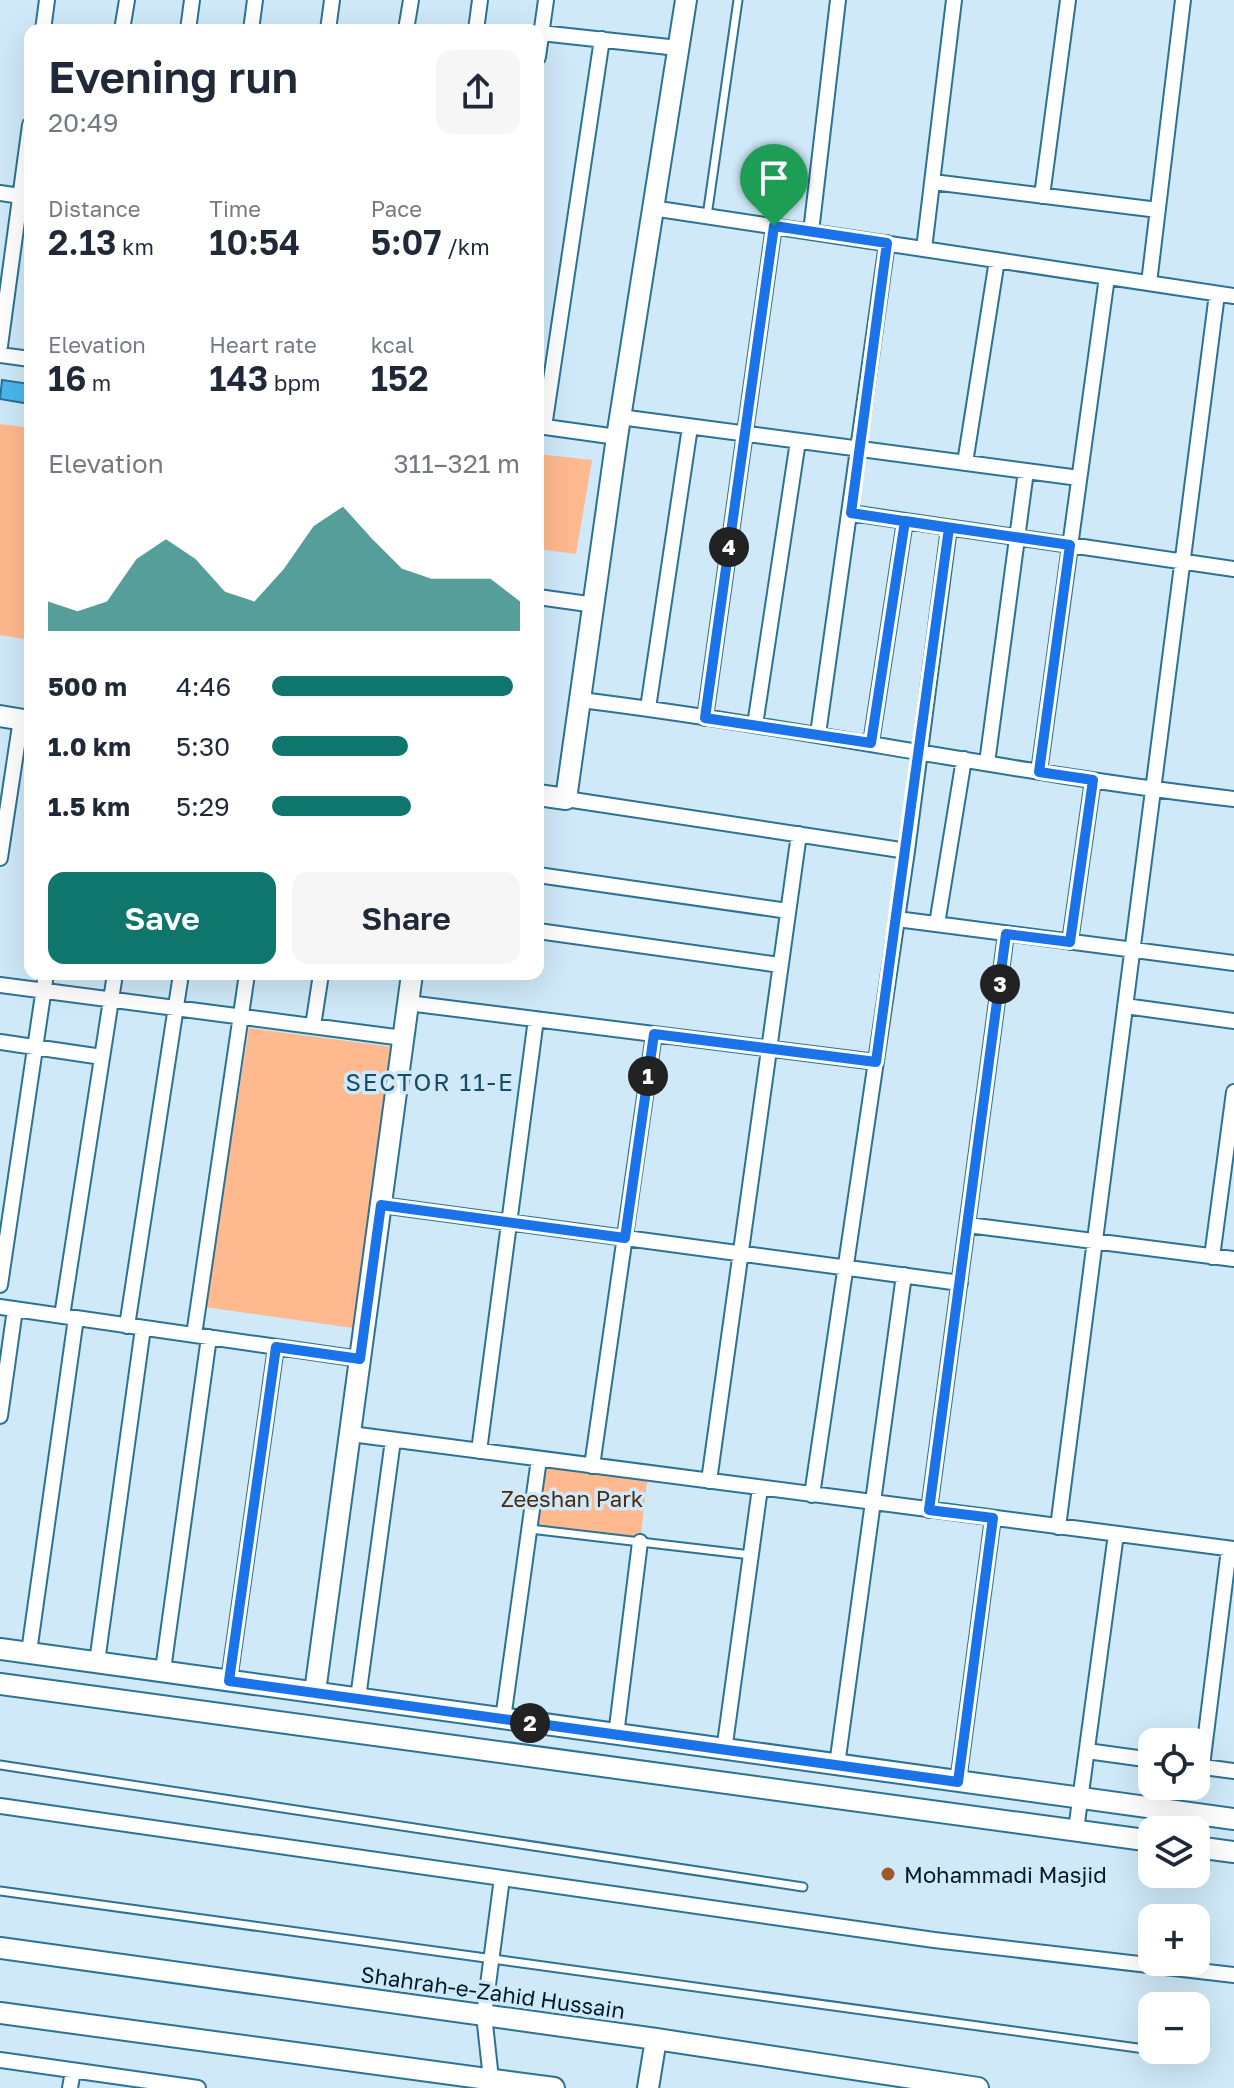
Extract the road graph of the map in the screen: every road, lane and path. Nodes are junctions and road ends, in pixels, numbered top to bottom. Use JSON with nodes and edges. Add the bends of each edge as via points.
{"nodes":[{"id":1,"x":47,"y":0,"type":"edge"},
{"id":2,"x":127,"y":0,"type":"edge"},
{"id":3,"x":192,"y":0,"type":"edge"},
{"id":4,"x":255,"y":0,"type":"edge"},
{"id":5,"x":332,"y":0,"type":"edge"},
{"id":6,"x":411,"y":0,"type":"edge"},
{"id":7,"x":480,"y":0,"type":"edge"},
{"id":8,"x":546,"y":0,"type":"edge"},
{"id":9,"x":686,"y":0,"type":"edge"},
{"id":10,"x":738,"y":0,"type":"edge"},
{"id":11,"x":838,"y":0,"type":"edge"},
{"id":12,"x":954,"y":0,"type":"edge"},
{"id":13,"x":1068,"y":0,"type":"edge"},
{"id":14,"x":1183,"y":0,"type":"edge"},
{"id":15,"x":44,"y":24,"type":"edge"},
{"id":16,"x":123,"y":24,"type":"edge"},
{"id":17,"x":189,"y":24,"type":"edge"},
{"id":18,"x":252,"y":24,"type":"edge"},
{"id":19,"x":329,"y":24,"type":"edge"},
{"id":20,"x":407,"y":24,"type":"edge"},
{"id":21,"x":477,"y":24,"type":"edge"},
{"id":22,"x":542,"y":24,"type":"edge"},
{"id":23,"x":544,"y":33,"type":"edge"},
{"id":24,"x":602,"y":39,"type":"junction"},
{"id":25,"x":678,"y":48,"type":"junction"},
{"id":26,"x":24,"y":168,"type":"edge"},
{"id":27,"x":933,"y":182,"type":"junction"},
{"id":28,"x":0,"y":193,"type":"edge"},
{"id":29,"x":20,"y":196,"type":"junction"},
{"id":30,"x":1042,"y":196,"type":"junction"},
{"id":31,"x":652,"y":208,"type":"junction"},
{"id":32,"x":1158,"y":210,"type":"junction"},
{"id":33,"x":707,"y":216,"type":"junction"},
{"id":34,"x":774,"y":226,"type":"junction"},
{"id":35,"x":811,"y":232,"type":"junction"},
{"id":36,"x":887,"y":243,"type":"junction"},
{"id":37,"x":924,"y":249,"type":"junction"},
{"id":38,"x":997,"y":260,"type":"junction"},
{"id":39,"x":1107,"y":277,"type":"junction"},
{"id":40,"x":1149,"y":283,"type":"junction"},
{"id":41,"x":1217,"y":294,"type":"junction"},
{"id":42,"x":1234,"y":296,"type":"edge"},
{"id":43,"x":0,"y":346,"type":"edge"},
{"id":44,"x":0,"y":355,"type":"edge"},
{"id":45,"x":24,"y":358,"type":"edge"},
{"id":46,"x":544,"y":408,"type":"edge"},
{"id":47,"x":544,"y":427,"type":"edge"},
{"id":48,"x":618,"y":427,"type":"junction"},
{"id":49,"x":690,"y":427,"type":"junction"},
{"id":50,"x":745,"y":433,"type":"junction"},
{"id":51,"x":798,"y":441,"type":"junction"},
{"id":52,"x":860,"y":448,"type":"junction"},
{"id":53,"x":965,"y":463,"type":"junction"},
{"id":54,"x":1026,"y":471,"type":"junction"},
{"id":55,"x":1079,"y":478,"type":"junction"},
{"id":56,"x":851,"y":513,"type":"junction"},
{"id":57,"x":905,"y":521,"type":"junction"},
{"id":58,"x":949,"y":528,"type":"junction"},
{"id":59,"x":1017,"y":538,"type":"junction"},
{"id":60,"x":1070,"y":545,"type":"junction"},
{"id":61,"x":1182,"y":561,"type":"junction"},
{"id":62,"x":1234,"y":569,"type":"edge"},
{"id":63,"x":544,"y":598,"type":"edge"},
{"id":64,"x":595,"y":605,"type":"junction"},
{"id":65,"x":581,"y":700,"type":"junction"},
{"id":66,"x":648,"y":708,"type":"junction"},
{"id":67,"x":0,"y":716,"type":"edge"},
{"id":68,"x":705,"y":718,"type":"junction"},
{"id":69,"x":24,"y":720,"type":"edge"},
{"id":70,"x":755,"y":725,"type":"junction"},
{"id":71,"x":24,"y":731,"type":"edge"},
{"id":72,"x":818,"y":734,"type":"junction"},
{"id":73,"x":871,"y":743,"type":"junction"},
{"id":74,"x":920,"y":751,"type":"junction"},
{"id":75,"x":964,"y":759,"type":"junction"},
{"id":76,"x":987,"y":763,"type":"junction"},
{"id":77,"x":1039,"y":772,"type":"junction"},
{"id":78,"x":1093,"y":780,"type":"junction"},
{"id":79,"x":1153,"y":790,"type":"junction"},
{"id":80,"x":544,"y":796,"type":"edge"},
{"id":81,"x":566,"y":799,"type":"junction"},
{"id":82,"x":1234,"y":799,"type":"edge"},
{"id":83,"x":799,"y":834,"type":"junction"},
{"id":84,"x":907,"y":851,"type":"junction"},
{"id":85,"x":0,"y":858,"type":"edge"},
{"id":86,"x":544,"y":876,"type":"edge"},
{"id":87,"x":788,"y":911,"type":"junction"},
{"id":88,"x":897,"y":919,"type":"junction"},
{"id":89,"x":937,"y":924,"type":"junction"},
{"id":90,"x":544,"y":932,"type":"edge"},
{"id":91,"x":1006,"y":934,"type":"junction"},
{"id":92,"x":1070,"y":942,"type":"junction"},
{"id":93,"x":1132,"y":950,"type":"junction"},
{"id":94,"x":1234,"y":963,"type":"edge"},
{"id":95,"x":780,"y":965,"type":"junction"},
{"id":96,"x":45,"y":980,"type":"edge"},
{"id":97,"x":114,"y":980,"type":"edge"},
{"id":98,"x":180,"y":980,"type":"edge"},
{"id":99,"x":246,"y":980,"type":"edge"},
{"id":100,"x":320,"y":980,"type":"edge"},
{"id":101,"x":411,"y":980,"type":"edge"},
{"id":102,"x":0,"y":985,"type":"edge"},
{"id":103,"x":43,"y":990,"type":"junction"},
{"id":104,"x":111,"y":999,"type":"junction"},
{"id":105,"x":408,"y":1003,"type":"junction"},
{"id":106,"x":1125,"y":1006,"type":"junction"},
{"id":107,"x":176,"y":1008,"type":"junction"},
{"id":108,"x":241,"y":1016,"type":"junction"},
{"id":109,"x":536,"y":1019,"type":"junction"},
{"id":110,"x":1234,"y":1021,"type":"edge"},
{"id":111,"x":313,"y":1026,"type":"junction"},
{"id":112,"x":654,"y":1034,"type":"junction"},
{"id":113,"x":403,"y":1038,"type":"junction"},
{"id":114,"x":0,"y":1042,"type":"edge"},
{"id":115,"x":35,"y":1047,"type":"junction"},
{"id":116,"x":768,"y":1049,"type":"junction"},
{"id":117,"x":102,"y":1057,"type":"junction"},
{"id":118,"x":876,"y":1062,"type":"junction"},
{"id":119,"x":1234,"y":1092,"type":"edge"},
{"id":120,"x":381,"y":1205,"type":"junction"},
{"id":121,"x":509,"y":1222,"type":"junction"},
{"id":122,"x":968,"y":1225,"type":"junction"},
{"id":123,"x":625,"y":1238,"type":"junction"},
{"id":124,"x":1094,"y":1241,"type":"junction"},
{"id":125,"x":739,"y":1254,"type":"junction"},
{"id":126,"x":1212,"y":1257,"type":"junction"},
{"id":127,"x":1234,"y":1259,"type":"edge"},
{"id":128,"x":846,"y":1267,"type":"junction"},
{"id":129,"x":904,"y":1275,"type":"junction"},
{"id":130,"x":960,"y":1283,"type":"junction"},
{"id":131,"x":0,"y":1285,"type":"edge"},
{"id":132,"x":7,"y":1308,"type":"edge"},
{"id":133,"x":69,"y":1317,"type":"junction"},
{"id":134,"x":135,"y":1327,"type":"junction"},
{"id":135,"x":202,"y":1336,"type":"junction"},
{"id":136,"x":276,"y":1347,"type":"junction"},
{"id":137,"x":360,"y":1359,"type":"junction"},
{"id":138,"x":0,"y":1416,"type":"edge"},
{"id":139,"x":351,"y":1434,"type":"junction"},
{"id":140,"x":393,"y":1440,"type":"junction"},
{"id":141,"x":479,"y":1451,"type":"junction"},
{"id":142,"x":539,"y":1459,"type":"junction"},
{"id":143,"x":592,"y":1466,"type":"junction"},
{"id":144,"x":709,"y":1481,"type":"junction"},
{"id":145,"x":760,"y":1488,"type":"junction"},
{"id":146,"x":812,"y":1495,"type":"junction"},
{"id":147,"x":871,"y":1502,"type":"junction"},
{"id":148,"x":929,"y":1510,"type":"junction"},
{"id":149,"x":993,"y":1518,"type":"junction"},
{"id":150,"x":1058,"y":1527,"type":"junction"},
{"id":151,"x":530,"y":1529,"type":"junction"},
{"id":152,"x":1116,"y":1534,"type":"junction"},
{"id":153,"x":640,"y":1542,"type":"junction"},
{"id":154,"x":1232,"y":1549,"type":"edge"},
{"id":155,"x":751,"y":1555,"type":"junction"},
{"id":156,"x":0,"y":1649,"type":"edge"},
{"id":157,"x":29,"y":1652,"type":"junction"},
{"id":158,"x":97,"y":1662,"type":"junction"},
{"id":159,"x":163,"y":1670,"type":"junction"},
{"id":160,"x":229,"y":1681,"type":"junction"},
{"id":161,"x":0,"y":1684,"type":"edge"},
{"id":162,"x":315,"y":1692,"type":"junction"},
{"id":163,"x":358,"y":1698,"type":"junction"},
{"id":164,"x":503,"y":1719,"type":"junction"},
{"id":165,"x":1205,"y":1728,"type":"edge"},
{"id":166,"x":616,"y":1735,"type":"junction"},
{"id":167,"x":724,"y":1751,"type":"junction"},
{"id":168,"x":1087,"y":1751,"type":"junction"},
{"id":169,"x":1138,"y":1758,"type":"edge"},
{"id":170,"x":0,"y":1765,"type":"edge"},
{"id":171,"x":837,"y":1765,"type":"junction"},
{"id":172,"x":1210,"y":1768,"type":"edge"},
{"id":173,"x":1234,"y":1771,"type":"edge"},
{"id":174,"x":958,"y":1782,"type":"junction"},
{"id":175,"x":1080,"y":1796,"type":"junction"},
{"id":176,"x":0,"y":1806,"type":"edge"},
{"id":177,"x":1234,"y":1819,"type":"edge"},
{"id":178,"x":1076,"y":1830,"type":"junction"},
{"id":179,"x":1138,"y":1839,"type":"edge"},
{"id":180,"x":1210,"y":1849,"type":"edge"},
{"id":181,"x":1234,"y":1852,"type":"edge"},
{"id":182,"x":502,"y":1878,"type":"junction"},
{"id":183,"x":803,"y":1887,"type":"dead end"},
{"id":184,"x":0,"y":1891,"type":"edge"},
{"id":185,"x":0,"y":1948,"type":"edge"},
{"id":186,"x":491,"y":1956,"type":"junction"},
{"id":187,"x":1234,"y":1975,"type":"edge"},
{"id":188,"x":0,"y":2013,"type":"edge"},
{"id":189,"x":484,"y":2015,"type":"junction"},
{"id":190,"x":656,"y":2039,"type":"junction"},
{"id":191,"x":1138,"y":2048,"type":"edge"},
{"id":192,"x":0,"y":2060,"type":"edge"},
{"id":193,"x":73,"y":2071,"type":"junction"},
{"id":194,"x":493,"y":2084,"type":"edge"},
{"id":195,"x":70,"y":2088,"type":"edge"},
{"id":196,"x":198,"y":2088,"type":"edge"},
{"id":197,"x":554,"y":2088,"type":"edge"},
{"id":198,"x":648,"y":2088,"type":"edge"},
{"id":199,"x":978,"y":2088,"type":"edge"}],
"edges":[{"from":1,"to":15,"type":"street"},
{"from":2,"to":16,"type":"street"},
{"from":3,"to":17,"type":"street"},
{"from":4,"to":18,"type":"street"},
{"from":5,"to":19,"type":"street"},
{"from":6,"to":20,"type":"street"},
{"from":7,"to":21,"type":"street"},
{"from":8,"to":22,"type":"street"},
{"from":9,"to":25,"type":"street"},
{"from":10,"to":33,"type":"lane"},
{"from":11,"to":35,"type":"street"},
{"from":12,"to":27,"type":"street"},
{"from":13,"to":30,"type":"street"},
{"from":14,"to":32,"type":"street"},
{"from":23,"to":24,"type":"street"},
{"from":24,"to":25,"type":"street"},
{"from":24,"to":46,"type":"street"},
{"from":25,"to":31,"type":"street"},
{"from":26,"to":29,"type":"street"},
{"from":27,"to":30,"type":"street"},
{"from":27,"to":37,"type":"street"},
{"from":28,"to":29,"type":"street"},
{"from":29,"to":43,"type":"street"},
{"from":30,"to":32,"type":"street"},
{"from":31,"to":33,"type":"street"},
{"from":31,"to":48,"type":"street"},
{"from":32,"to":40,"type":"street"},
{"from":33,"to":34,"type":"street"},
{"from":34,"to":35,"type":"street"},
{"from":34,"to":50,"type":"street"},
{"from":35,"to":36,"type":"street"},
{"from":36,"to":37,"type":"street"},
{"from":36,"to":52,"type":"street"},
{"from":37,"to":38,"type":"street"},
{"from":38,"to":39,"type":"street"},
{"from":38,"to":53,"type":"street"},
{"from":39,"to":40,"type":"street"},
{"from":39,"to":55,"type":"street"},
{"from":40,"to":41,"type":"street"},
{"from":41,"to":42,"type":"street"},
{"from":41,"to":61,"type":"street"},
{"from":44,"to":45,"type":"street"},
{"from":47,"to":48,"type":"street"},
{"from":48,"to":49,"type":"street"},
{"from":48,"to":64,"type":"street"},
{"from":49,"to":50,"type":"street"},
{"from":49,"to":66,"type":"street"},
{"from":50,"to":51,"type":"street"},
{"from":50,"to":68,"type":"street"},
{"from":51,"to":52,"type":"street"},
{"from":51,"to":70,"type":"street"},
{"from":52,"to":53,"type":"street"},
{"from":52,"to":56,"type":"street"},
{"from":53,"to":54,"type":"street"},
{"from":54,"to":55,"type":"street"},
{"from":54,"to":59,"type":"street"},
{"from":55,"to":60,"type":"street"},
{"from":56,"to":57,"type":"street"},
{"from":56,"to":72,"type":"street"},
{"from":57,"to":58,"type":"street"},
{"from":57,"to":73,"type":"street"},
{"from":58,"to":59,"type":"street"},
{"from":58,"to":74,"type":"street"},
{"from":59,"to":60,"type":"street"},
{"from":59,"to":76,"type":"street"},
{"from":60,"to":61,"type":"street"},
{"from":60,"to":77,"type":"street"},
{"from":61,"to":62,"type":"street"},
{"from":61,"to":79,"type":"street"},
{"from":63,"to":64,"type":"street"},
{"from":64,"to":65,"type":"street"},
{"from":65,"to":66,"type":"street"},
{"from":65,"to":81,"type":"street"},
{"from":66,"to":68,"type":"street"},
{"from":67,"to":69,"type":"street"},
{"from":68,"to":70,"type":"street"},
{"from":70,"to":72,"type":"street"},
{"from":71,"to":85,"type":"street"},
{"from":72,"to":73,"type":"street"},
{"from":73,"to":74,"type":"street"},
{"from":74,"to":75,"type":"street"},
{"from":74,"to":84,"type":"street"},
{"from":75,"to":76,"type":"street"},
{"from":75,"to":89,"type":"street"},
{"from":76,"to":77,"type":"street"},
{"from":77,"to":78,"type":"street"},
{"from":78,"to":79,"type":"street"},
{"from":78,"to":92,"type":"street"},
{"from":79,"to":82,"type":"street"},
{"from":79,"to":93,"type":"street"},
{"from":80,"to":81,"type":"street"},
{"from":81,"to":83,"type":"street"},
{"from":83,"to":84,"type":"street"},
{"from":83,"to":87,"type":"street"},
{"from":84,"to":88,"type":"street"},
{"from":86,"to":87,"type":"street"},
{"from":87,"to":95,"type":"street"},
{"from":88,"to":89,"type":"street"},
{"from":88,"to":118,"type":"street"},
{"from":89,"to":91,"type":"street"},
{"from":90,"to":95,"type":"street"},
{"from":91,"to":92,"type":"street"},
{"from":91,"to":122,"type":"street"},
{"from":92,"to":93,"type":"street"},
{"from":93,"to":94,"type":"street"},
{"from":93,"to":106,"type":"street"},
{"from":95,"to":116,"type":"street"},
{"from":96,"to":103,"type":"street"},
{"from":97,"to":104,"type":"street"},
{"from":98,"to":107,"type":"street"},
{"from":99,"to":108,"type":"street"},
{"from":100,"to":111,"type":"street"},
{"from":101,"to":105,"type":"street"},
{"from":102,"to":103,"type":"street"},
{"from":103,"to":104,"type":"street"},
{"from":103,"to":115,"type":"street"},
{"from":104,"to":107,"type":"street"},
{"from":104,"to":117,"type":"street"},
{"from":105,"to":109,"type":"street"},
{"from":105,"to":113,"type":"street"},
{"from":106,"to":110,"type":"street"},
{"from":106,"to":124,"type":"street"},
{"from":107,"to":108,"type":"street"},
{"from":107,"to":134,"type":"street"},
{"from":108,"to":111,"type":"street"},
{"from":108,"to":135,"type":"street"},
{"from":109,"to":112,"type":"street"},
{"from":109,"to":121,"type":"street"},
{"from":111,"to":113,"type":"street"},
{"from":112,"to":116,"type":"street"},
{"from":112,"to":123,"type":"street"},
{"from":113,"to":120,"type":"street"},
{"from":114,"to":115,"type":"street"},
{"from":115,"to":117,"type":"street"},
{"from":115,"to":131,"type":"street"},
{"from":116,"to":118,"type":"street"},
{"from":116,"to":125,"type":"street"},
{"from":117,"to":133,"type":"street"},
{"from":118,"to":128,"type":"street"},
{"from":119,"to":126,"type":"street"},
{"from":120,"to":121,"type":"street"},
{"from":120,"to":137,"type":"street"},
{"from":121,"to":123,"type":"street"},
{"from":121,"to":141,"type":"street"},
{"from":122,"to":124,"type":"street"},
{"from":122,"to":130,"type":"street"},
{"from":123,"to":125,"type":"street"},
{"from":123,"to":143,"type":"street"},
{"from":124,"to":126,"type":"street"},
{"from":124,"to":150,"type":"street"},
{"from":125,"to":128,"type":"street"},
{"from":125,"to":144,"type":"street"},
{"from":126,"to":127,"type":"street"},
{"from":128,"to":129,"type":"street"},
{"from":128,"to":146,"type":"street"},
{"from":129,"to":130,"type":"street"},
{"from":129,"to":147,"type":"street"},
{"from":130,"to":148,"type":"street"},
{"from":132,"to":133,"type":"street"},
{"from":132,"to":138,"type":"street"},
{"from":133,"to":134,"type":"street"},
{"from":133,"to":157,"type":"street"},
{"from":134,"to":135,"type":"street"},
{"from":134,"to":158,"type":"street"},
{"from":135,"to":136,"type":"street"},
{"from":135,"to":159,"type":"street"},
{"from":136,"to":137,"type":"street"},
{"from":136,"to":160,"type":"street"},
{"from":137,"to":139,"type":"street"},
{"from":139,"to":140,"type":"street"},
{"from":139,"to":162,"type":"street"},
{"from":140,"to":141,"type":"street"},
{"from":140,"to":163,"type":"street"},
{"from":141,"to":142,"type":"street"},
{"from":142,"to":143,"type":"street"},
{"from":142,"to":151,"type":"street"},
{"from":143,"to":144,"type":"street"},
{"from":144,"to":145,"type":"street"},
{"from":145,"to":146,"type":"street"},
{"from":145,"to":155,"type":"street"},
{"from":146,"to":147,"type":"street"},
{"from":147,"to":148,"type":"street"},
{"from":147,"to":171,"type":"street"},
{"from":148,"to":149,"type":"street"},
{"from":149,"to":150,"type":"street"},
{"from":149,"to":174,"type":"street"},
{"from":150,"to":152,"type":"street"},
{"from":151,"to":153,"type":"lane"},
{"from":151,"to":164,"type":"street"},
{"from":152,"to":154,"type":"street"},
{"from":152,"to":168,"type":"street"},
{"from":153,"to":155,"type":"lane"},
{"from":153,"to":166,"type":"street"},
{"from":154,"to":165,"type":"street"},
{"from":155,"to":167,"type":"street"},
{"from":156,"to":157,"type":"street"},
{"from":157,"to":158,"type":"street"},
{"from":158,"to":159,"type":"street"},
{"from":159,"to":160,"type":"street"},
{"from":160,"to":162,"type":"street"},
{"from":161,"to":178,"type":"street"},
{"from":162,"to":163,"type":"street"},
{"from":163,"to":164,"type":"street"},
{"from":164,"to":166,"type":"street"},
{"from":166,"to":167,"type":"street"},
{"from":167,"to":171,"type":"street"},
{"from":168,"to":169,"type":"street"},
{"from":168,"to":175,"type":"street"},
{"from":170,"to":183,"type":"lane"},
{"from":171,"to":174,"type":"street"},
{"from":172,"to":173,"type":"street"},
{"from":174,"to":175,"type":"street"},
{"from":175,"to":177,"type":"street"},
{"from":175,"to":178,"type":"street"},
{"from":176,"to":182,"type":"street"},
{"from":178,"to":179,"type":"street"},
{"from":180,"to":181,"type":"street"},
{"from":182,"to":186,"type":"street"},
{"from":182,"to":187,"type":"street","via":[[934,1940]]},
{"from":184,"to":186,"type":"lane"},
{"from":185,"to":189,"type":"street","name":"Shahrah-e-Zahid Hussain"},
{"from":186,"to":189,"type":"street"},
{"from":186,"to":191,"type":"lane"},
{"from":188,"to":194,"type":"street"},
{"from":189,"to":190,"type":"street","name":"Shahrah-e-Zahid Hussain"},
{"from":189,"to":194,"type":"street"},
{"from":190,"to":198,"type":"street"},
{"from":190,"to":199,"type":"street","name":"Shahrah-e-Zahid Hussain"},
{"from":192,"to":193,"type":"street"},
{"from":193,"to":195,"type":"street"},
{"from":193,"to":196,"type":"street"},
{"from":194,"to":197,"type":"street"}]}
